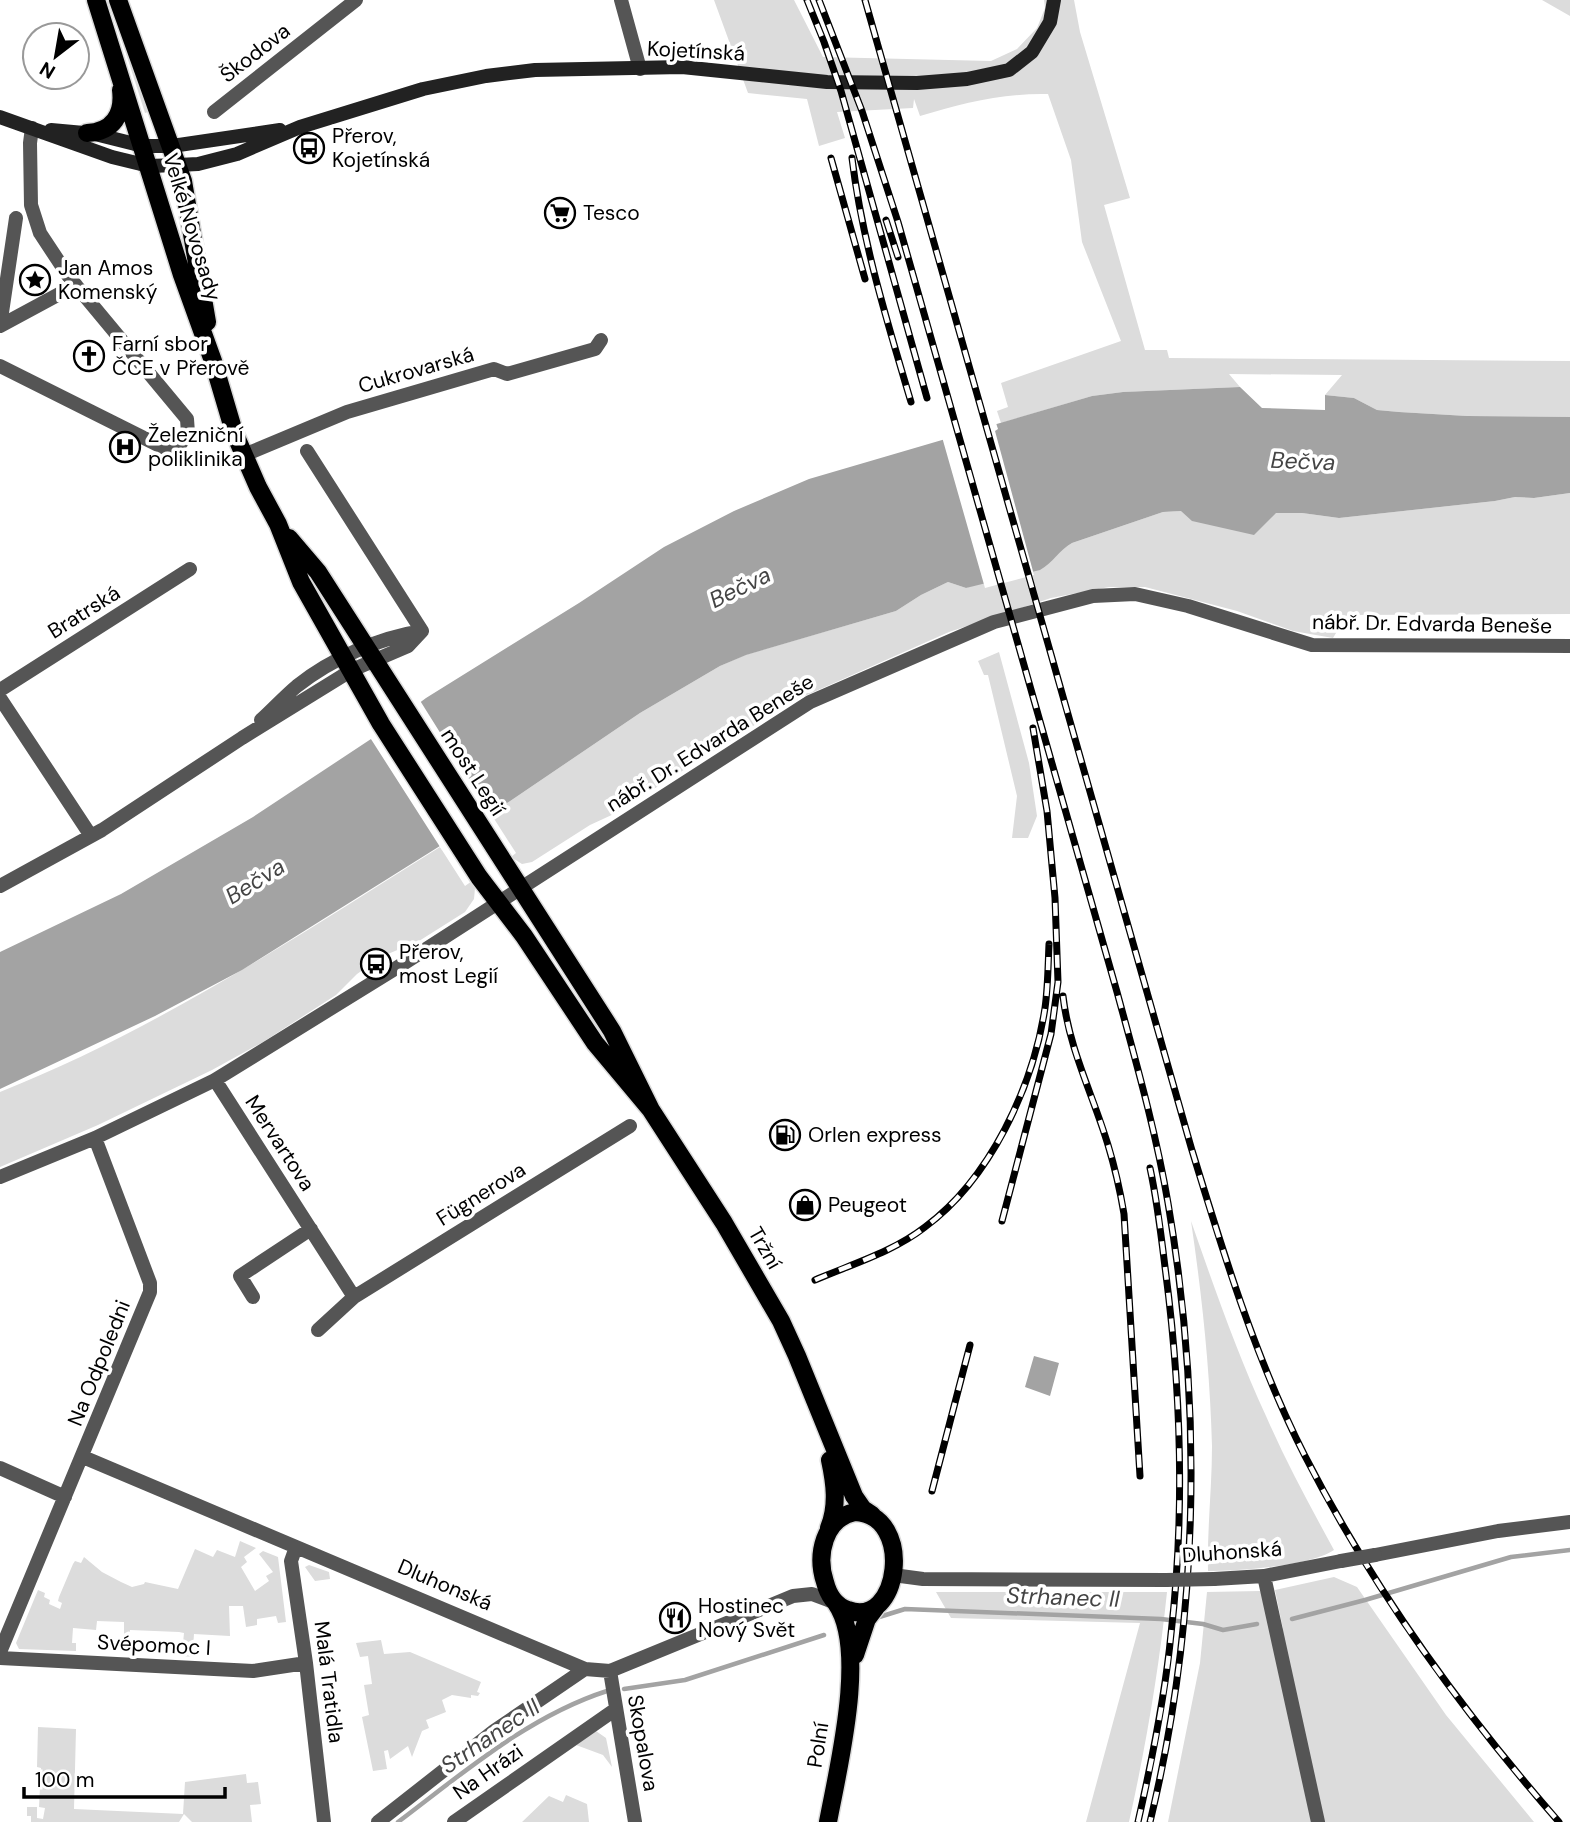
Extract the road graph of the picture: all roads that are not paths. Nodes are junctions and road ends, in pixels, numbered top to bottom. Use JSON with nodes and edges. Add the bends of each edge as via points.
{"nodes":[{"id":1,"x":96,"y":0,"type":"edge"},
{"id":2,"x":118,"y":0,"type":"edge"},
{"id":3,"x":356,"y":0,"type":"edge"},
{"id":4,"x":621,"y":0,"type":"edge"},
{"id":5,"x":1054,"y":0,"type":"edge"},
{"id":6,"x":640,"y":69,"type":"junction"},
{"id":7,"x":119,"y":73,"type":"junction"},
{"id":8,"x":214,"y":112,"type":"dead end"},
{"id":9,"x":0,"y":117,"type":"edge"},
{"id":10,"x":300,"y":127,"type":"junction"},
{"id":11,"x":32,"y":128,"type":"junction"},
{"id":12,"x":87,"y":133,"type":"junction"},
{"id":13,"x":143,"y":146,"type":"junction"},
{"id":14,"x":172,"y":146,"type":"junction"},
{"id":15,"x":178,"y":165,"type":"junction"},
{"id":16,"x":149,"y":166,"type":"junction"},
{"id":17,"x":16,"y":218,"type":"dead end"},
{"id":18,"x":72,"y":281,"type":"junction"},
{"id":19,"x":0,"y":326,"type":"edge"},
{"id":20,"x":601,"y":340,"type":"dead end"},
{"id":21,"x":213,"y":360,"type":"junction"},
{"id":22,"x":0,"y":366,"type":"edge"},
{"id":23,"x":307,"y":451,"type":"dead end"},
{"id":24,"x":244,"y":456,"type":"junction"},
{"id":25,"x":278,"y":524,"type":"junction"},
{"id":26,"x":190,"y":569,"type":"dead end"},
{"id":27,"x":1570,"y":646,"type":"edge"},
{"id":28,"x":371,"y":654,"type":"junction"},
{"id":29,"x":349,"y":664,"type":"junction"},
{"id":30,"x":0,"y":690,"type":"edge"},
{"id":31,"x":0,"y":698,"type":"edge"},
{"id":32,"x":405,"y":708,"type":"joint"},
{"id":33,"x":91,"y":836,"type":"junction"},
{"id":34,"x":503,"y":861,"type":"joint"},
{"id":35,"x":479,"y":877,"type":"joint"},
{"id":36,"x":0,"y":886,"type":"edge"},
{"id":37,"x":521,"y":888,"type":"junction"},
{"id":38,"x":498,"y":902,"type":"junction"},
{"id":39,"x":215,"y":1080,"type":"junction"},
{"id":40,"x":651,"y":1111,"type":"junction"},
{"id":41,"x":630,"y":1126,"type":"dead end"},
{"id":42,"x":96,"y":1138,"type":"junction"},
{"id":43,"x":0,"y":1177,"type":"edge"},
{"id":44,"x":311,"y":1229,"type":"junction"},
{"id":45,"x":253,"y":1297,"type":"dead end"},
{"id":46,"x":354,"y":1297,"type":"junction"},
{"id":47,"x":318,"y":1330,"type":"dead end"},
{"id":48,"x":821,"y":1419,"type":"junction"},
{"id":49,"x":83,"y":1457,"type":"junction"},
{"id":50,"x":0,"y":1468,"type":"edge"},
{"id":51,"x":65,"y":1497,"type":"junction"},
{"id":52,"x":872,"y":1515,"type":"junction"},
{"id":53,"x":1570,"y":1522,"type":"edge"},
{"id":54,"x":829,"y":1528,"type":"junction"},
{"id":55,"x":296,"y":1547,"type":"junction"},
{"id":56,"x":822,"y":1567,"type":"junction"},
{"id":57,"x":893,"y":1575,"type":"junction"},
{"id":58,"x":1264,"y":1576,"type":"junction"},
{"id":59,"x":793,"y":1596,"type":"junction"},
{"id":60,"x":836,"y":1603,"type":"junction"},
{"id":61,"x":876,"y":1607,"type":"junction"},
{"id":62,"x":0,"y":1652,"type":"edge"},
{"id":63,"x":0,"y":1658,"type":"edge"},
{"id":64,"x":306,"y":1663,"type":"junction"},
{"id":65,"x":585,"y":1669,"type":"junction"},
{"id":66,"x":610,"y":1671,"type":"junction"},
{"id":67,"x":849,"y":1675,"type":"junction"},
{"id":68,"x":616,"y":1709,"type":"junction"},
{"id":69,"x":324,"y":1822,"type":"edge"},
{"id":70,"x":378,"y":1822,"type":"edge"},
{"id":71,"x":454,"y":1822,"type":"edge"},
{"id":72,"x":635,"y":1822,"type":"edge"},
{"id":73,"x":828,"y":1822,"type":"edge"},
{"id":74,"x":1318,"y":1822,"type":"edge"}],
"edges":[{"from":1,"to":7,"type":"main road"},
{"from":2,"to":14,"type":"main road","name":"Velké Novosady"},
{"from":3,"to":8,"type":"street","name":"Škodova"},
{"from":4,"to":6,"type":"street"},
{"from":5,"to":6,"type":"main road","name":"Kojetínská","via":[[1050,22],[1032,52],[1009,70],[987,76],[917,83],[827,82],[682,67]]},
{"from":6,"to":10,"type":"main road","name":"Kojetínská","via":[[535,70],[486,76],[423,89]]},
{"from":7,"to":12,"type":"main road","via":[[119,113],[104,130]]},
{"from":7,"to":13,"type":"main road","name":"Velké Novosady"},
{"from":9,"to":11,"type":"main road"},
{"from":10,"to":14,"type":"main road","name":"Kojetínská"},
{"from":10,"to":15,"type":"main road","name":"Kojetínská","via":[[237,154]]},
{"from":11,"to":12,"type":"main road","name":"Kojetínská"},
{"from":11,"to":16,"type":"main road","name":"Kojetínská"},
{"from":11,"to":18,"type":"street","via":[[31,205],[40,233]]},
{"from":12,"to":13,"type":"main road","name":"Kojetínská"},
{"from":13,"to":14,"type":"main road","name":"Kojetínská"},
{"from":13,"to":16,"type":"main road","name":"Velké Novosady"},
{"from":14,"to":15,"type":"main road","name":"Velké Novosady"},
{"from":15,"to":16,"type":"main road","name":"Kojetínská"},
{"from":15,"to":21,"type":"main road","name":"Velké Novosady"},
{"from":16,"to":21,"type":"main road","name":"Velké Novosady"},
{"from":17,"to":19,"type":"street"},
{"from":18,"to":19,"type":"street"},
{"from":18,"to":22,"type":"street","via":[[187,419],[188,433],[174,453]]},
{"from":20,"to":24,"type":"street","name":"Cukrovarská","via":[[595,349],[508,374],[494,369],[347,412]]},
{"from":21,"to":24,"type":"main road","name":"Velké Novosady"},
{"from":23,"to":28,"type":"street","via":[[422,631],[408,646]]},
{"from":24,"to":25,"type":"main road","name":"Velké Novosady"},
{"from":25,"to":28,"type":"main road","name":"Velké Novosady","via":[[318,572]]},
{"from":25,"to":29,"type":"main road","name":"Velké Novosady","via":[[302,582]]},
{"from":26,"to":30,"type":"street","name":"Bratrská"},
{"from":27,"to":37,"type":"street","name":"nábř. Dr. Edvarda Beneše","via":[[1322,647],[1146,595],[1081,599],[994,622],[810,702]]},
{"from":28,"to":29,"type":"street"},
{"from":28,"to":32,"type":"main road","name":"Velké Novosady"},
{"from":29,"to":33,"type":"street","via":[[298,686],[242,738]]},
{"from":29,"to":35,"type":"main road","name":"Velké Novosady"},
{"from":31,"to":33,"type":"street"},
{"from":32,"to":34,"type":"main road","name":"most Legií"},
{"from":33,"to":36,"type":"street"},
{"from":34,"to":37,"type":"main road","name":"Tržní"},
{"from":35,"to":38,"type":"main road","name":"Tržní"},
{"from":37,"to":38,"type":"street","name":"nábř. Dr. Edvarda Beneše"},
{"from":37,"to":40,"type":"main road","name":"Tržní","via":[[612,1031]]},
{"from":38,"to":39,"type":"street","name":"nábř. Dr. Edvarda Beneše"},
{"from":38,"to":40,"type":"main road","name":"Tržní","via":[[595,1043]]},
{"from":39,"to":42,"type":"street","name":"nábř. Dr. Edvarda Beneše"},
{"from":39,"to":44,"type":"street","name":"Mervartova"},
{"from":40,"to":48,"type":"main road","name":"Tržní","via":[[781,1321]]},
{"from":41,"to":46,"type":"street","name":"Fügnerova"},
{"from":42,"to":43,"type":"street","name":"nábř. Dr. Edvarda Beneše"},
{"from":42,"to":49,"type":"street","name":"Na Odpoledni","via":[[150,1292]]},
{"from":44,"to":45,"type":"street","via":[[240,1276]]},
{"from":44,"to":46,"type":"street","name":"Mervartova"},
{"from":46,"to":47,"type":"street"},
{"from":48,"to":52,"type":"main road","name":"Tržní","via":[[854,1496]]},
{"from":48,"to":54,"type":"main road","name":"Tržní","via":[[835,1499]]},
{"from":49,"to":51,"type":"street","name":"Na Odpoledni"},
{"from":49,"to":55,"type":"street","name":"Dluhonská"},
{"from":50,"to":51,"type":"street"},
{"from":51,"to":62,"type":"street","name":"Na Odpoledni"},
{"from":52,"to":54,"type":"main road","via":[[847,1513]]},
{"from":52,"to":57,"type":"main road","via":[[891,1542]]},
{"from":53,"to":58,"type":"street","name":"Dluhonská","bridge":true,"via":[[1498,1531]]},
{"from":54,"to":56,"type":"main road"},
{"from":55,"to":64,"type":"street","name":"Malá Tratidla","via":[[291,1562]]},
{"from":55,"to":65,"type":"street","name":"Dluhonská"},
{"from":56,"to":59,"type":"street","name":"Dluhonská","via":[[809,1585]]},
{"from":56,"to":60,"type":"main road"},
{"from":57,"to":58,"type":"street","name":"Dluhonská","bridge":true,"via":[[1166,1580]]},
{"from":57,"to":61,"type":"main road"},
{"from":58,"to":74,"type":"street"},
{"from":59,"to":60,"type":"street","name":"Dluhonská","via":[[812,1594]]},
{"from":59,"to":66,"type":"street","name":"Dluhonská"},
{"from":60,"to":61,"type":"main road","name":"Dluhonská","via":[[851,1612]]},
{"from":60,"to":67,"type":"main road","name":"Polní","via":[[850,1644]]},
{"from":61,"to":67,"type":"main road","name":"Polní","via":[[864,1627]]},
{"from":63,"to":64,"type":"street","name":"Svépomoc I","via":[[253,1671]]},
{"from":64,"to":69,"type":"street","name":"Malá Tratidla"},
{"from":65,"to":66,"type":"street","name":"Dluhonská"},
{"from":65,"to":70,"type":"street","name":"Na Hrázi","via":[[494,1731]]},
{"from":66,"to":68,"type":"street","name":"Skopalova"},
{"from":67,"to":73,"type":"main road","name":"Polní"},
{"from":68,"to":71,"type":"street","name":"Na Hrázi"},
{"from":68,"to":72,"type":"street","name":"Skopalova"}]}
